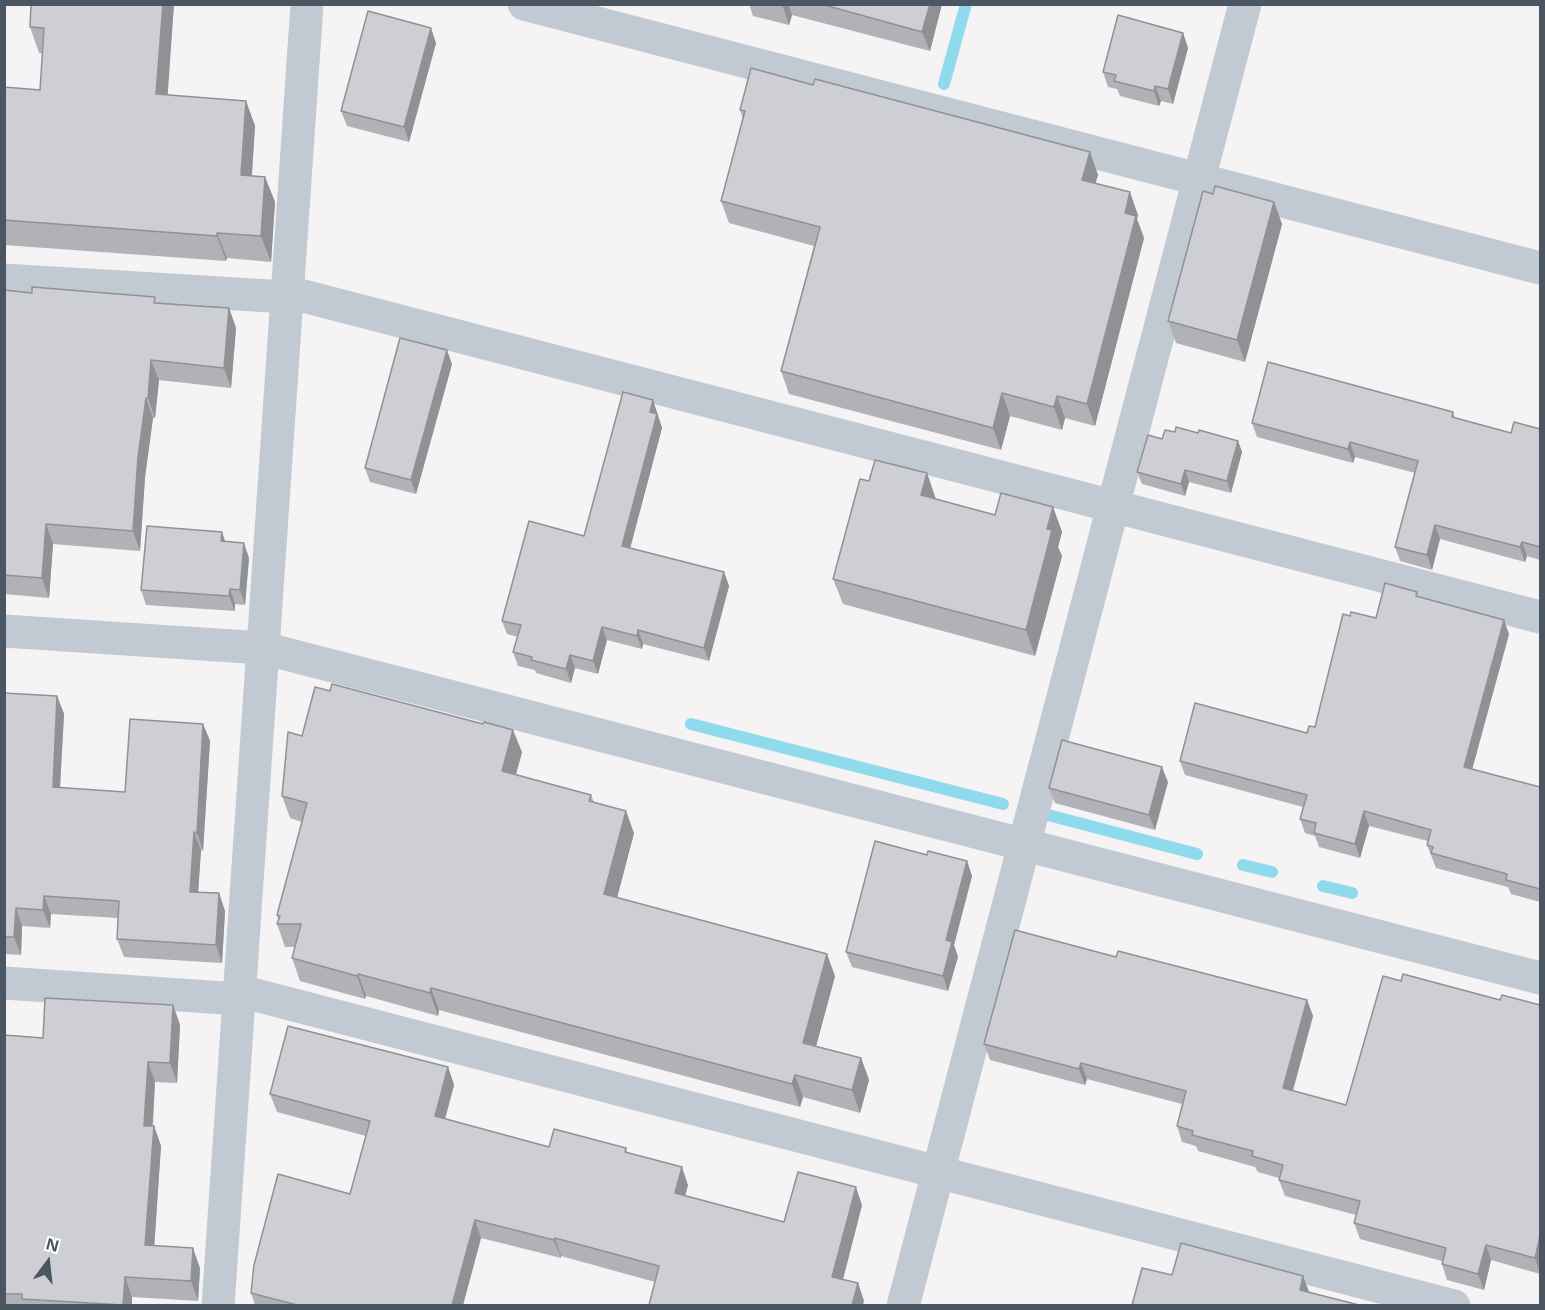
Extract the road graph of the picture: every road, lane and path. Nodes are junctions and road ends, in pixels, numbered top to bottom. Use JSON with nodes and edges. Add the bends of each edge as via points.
{"nodes":[{"id":1,"x":307,"y":4,"type":"edge"},
{"id":2,"x":524,"y":4,"type":"edge"},
{"id":3,"x":1245,"y":4,"type":"edge"},
{"id":4,"x":630,"y":18,"type":"edge"},
{"id":5,"x":1199,"y":179,"type":"junction"},
{"id":6,"x":1540,"y":268,"type":"edge"},
{"id":7,"x":4,"y":280,"type":"edge"},
{"id":8,"x":288,"y":295,"type":"junction"},
{"id":9,"x":1113,"y":506,"type":"junction"},
{"id":10,"x":1540,"y":617,"type":"edge"},
{"id":11,"x":4,"y":631,"type":"edge"},
{"id":12,"x":263,"y":648,"type":"junction"},
{"id":13,"x":1024,"y":845,"type":"junction"},
{"id":14,"x":1540,"y":978,"type":"edge"},
{"id":15,"x":4,"y":983,"type":"edge"},
{"id":16,"x":239,"y":995,"type":"junction"},
{"id":17,"x":938,"y":1172,"type":"junction"},
{"id":18,"x":218,"y":1305,"type":"edge"},
{"id":19,"x":903,"y":1305,"type":"edge"},
{"id":20,"x":1454,"y":1305,"type":"edge"}],
"edges":[{"from":1,"to":8,"type":"street"},
{"from":2,"to":4,"type":"street"},
{"from":3,"to":5,"type":"street"},
{"from":4,"to":5,"type":"street"},
{"from":5,"to":6,"type":"street"},
{"from":5,"to":9,"type":"street"},
{"from":7,"to":8,"type":"street"},
{"from":8,"to":9,"type":"street"},
{"from":8,"to":12,"type":"street"},
{"from":9,"to":10,"type":"street"},
{"from":9,"to":13,"type":"street"},
{"from":11,"to":12,"type":"street"},
{"from":12,"to":13,"type":"street"},
{"from":12,"to":16,"type":"street"},
{"from":13,"to":14,"type":"street"},
{"from":13,"to":17,"type":"street"},
{"from":15,"to":16,"type":"street"},
{"from":16,"to":17,"type":"street"},
{"from":16,"to":18,"type":"street"},
{"from":17,"to":19,"type":"street"},
{"from":17,"to":20,"type":"street"}]}
